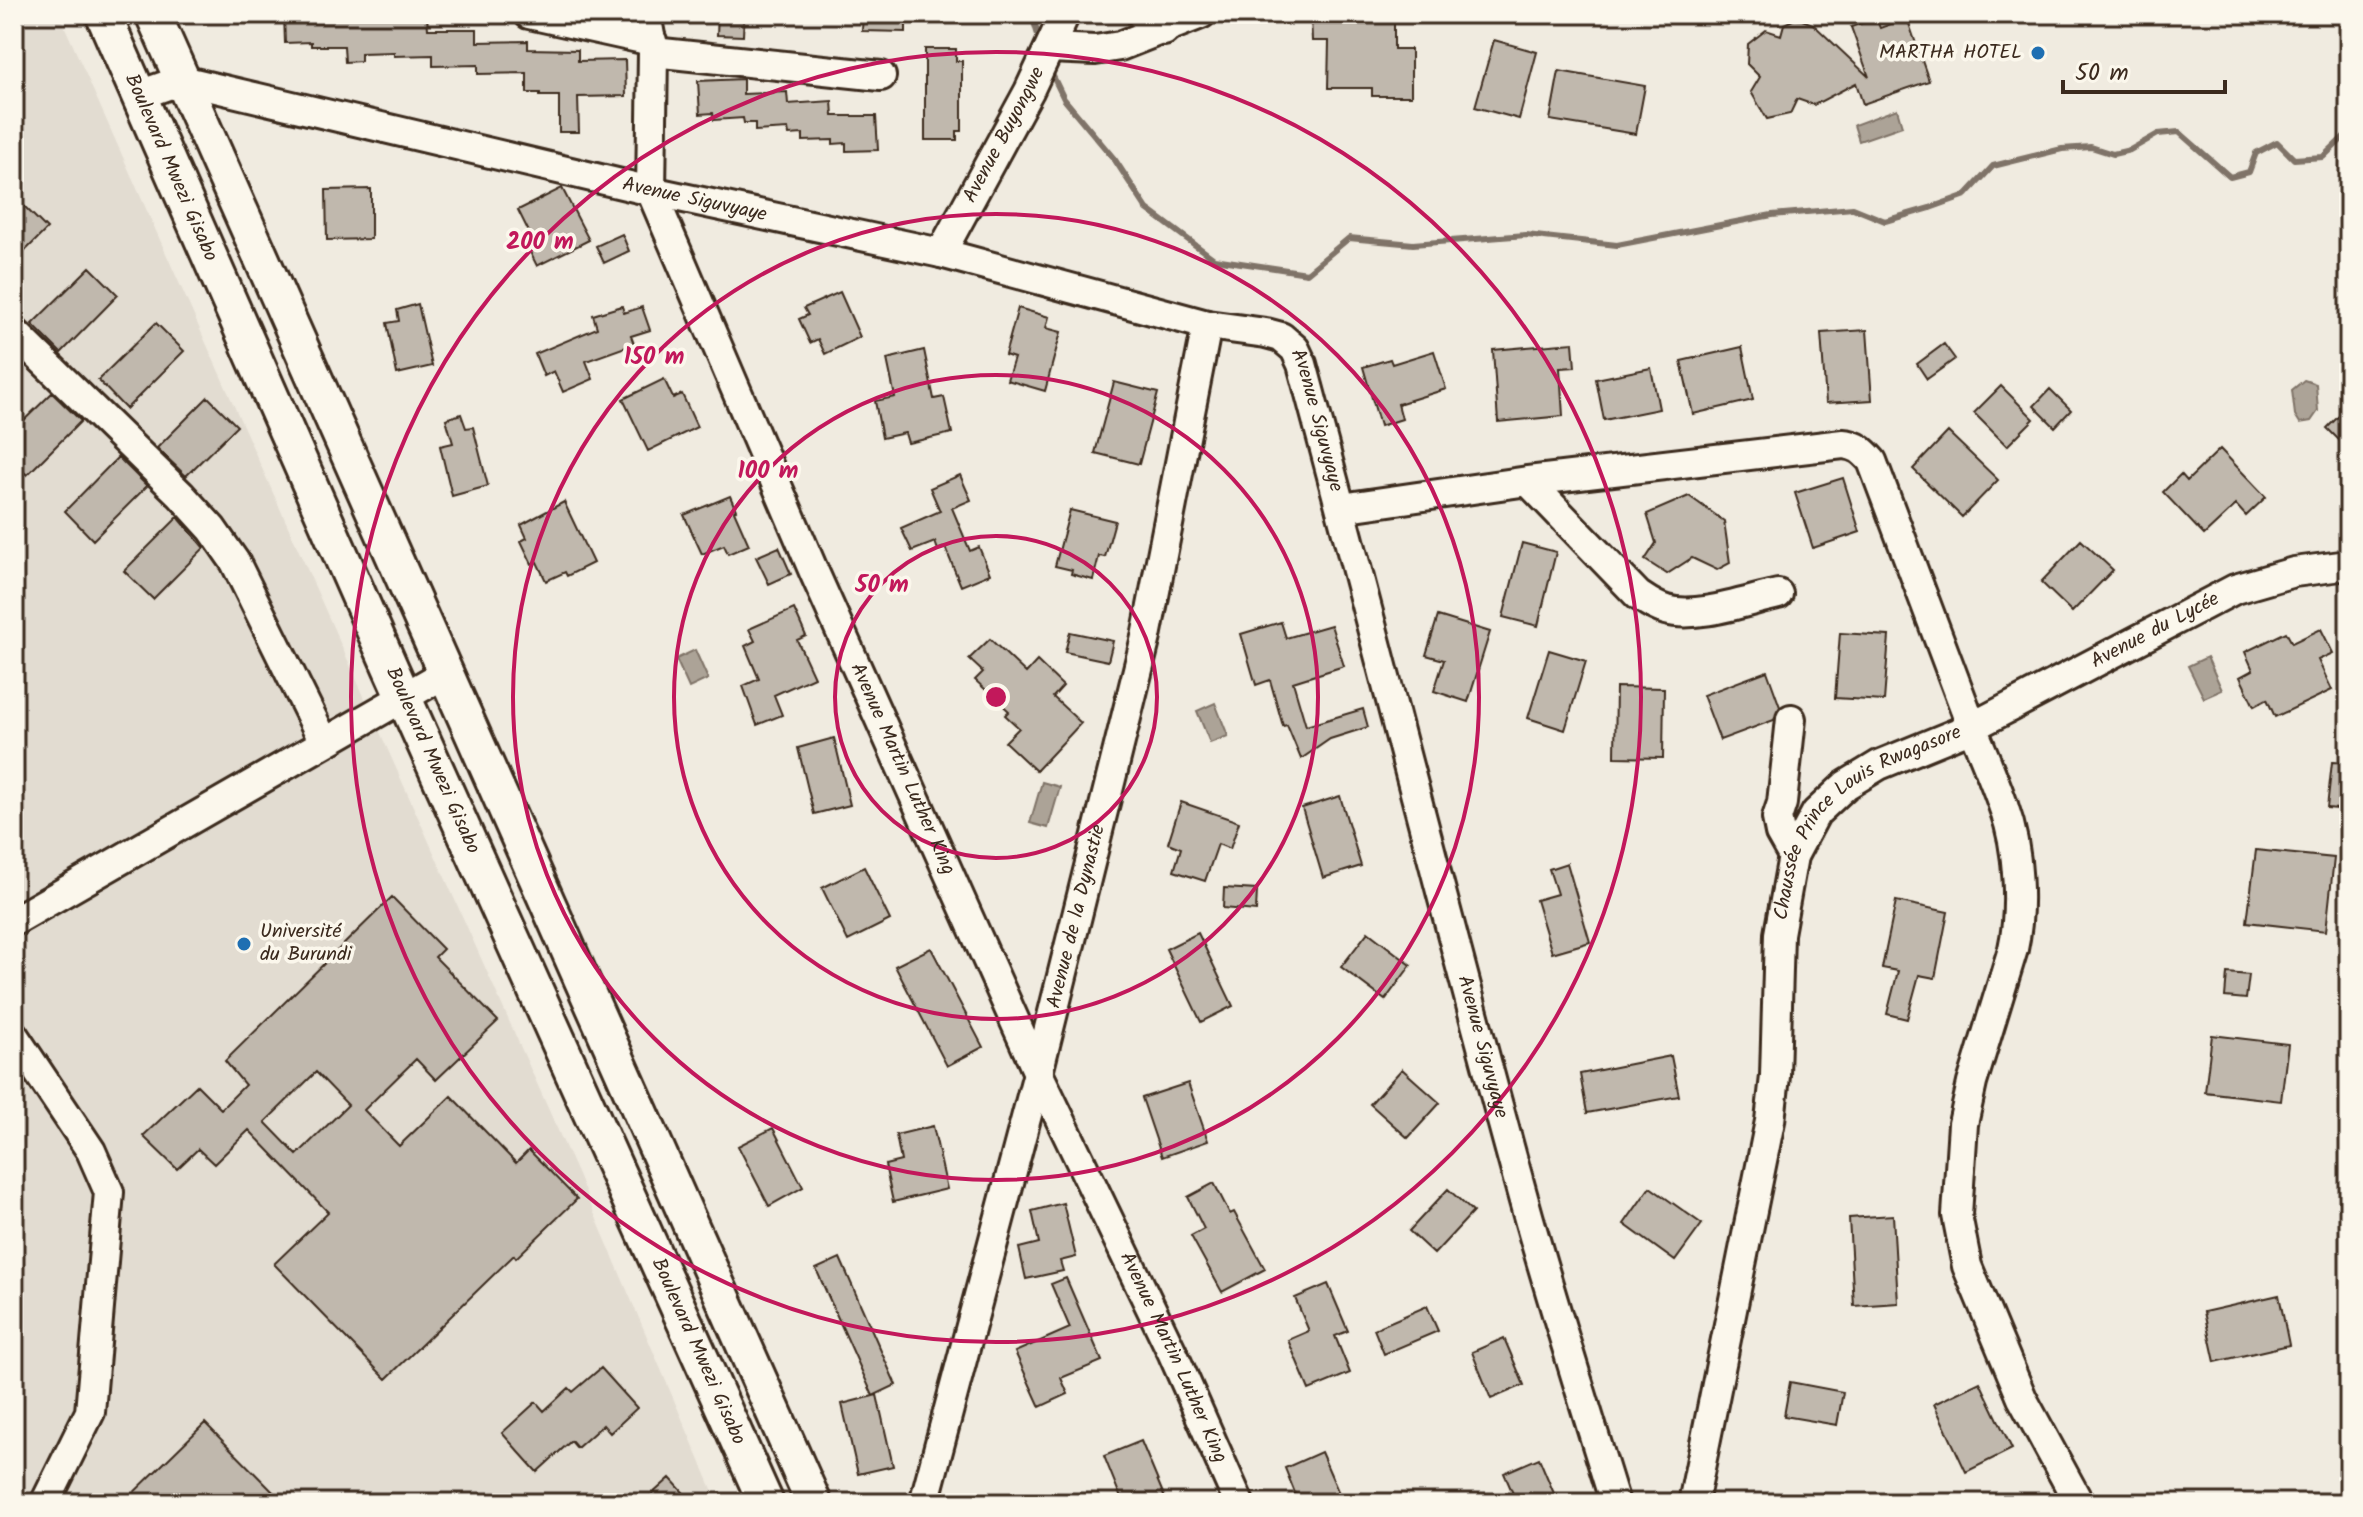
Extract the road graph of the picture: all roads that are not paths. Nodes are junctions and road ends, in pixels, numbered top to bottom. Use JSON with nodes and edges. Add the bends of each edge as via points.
{"nodes":[{"id":1,"x":103,"y":14,"type":"edge"},
{"id":2,"x":153,"y":14,"type":"edge"},
{"id":3,"x":529,"y":14,"type":"edge"},
{"id":4,"x":1141,"y":14,"type":"edge"},
{"id":5,"x":1201,"y":14,"type":"edge"},
{"id":6,"x":1054,"y":31,"type":"edge"},
{"id":7,"x":1164,"y":31,"type":"junction"},
{"id":8,"x":650,"y":36,"type":"edge"},
{"id":9,"x":881,"y":76,"type":"dead end"},
{"id":10,"x":182,"y":80,"type":"junction"},
{"id":11,"x":139,"y":95,"type":"junction"},
{"id":12,"x":651,"y":191,"type":"junction"},
{"id":13,"x":941,"y":253,"type":"junction"},
{"id":14,"x":1207,"y":325,"type":"junction"},
{"id":15,"x":14,"y":332,"type":"edge"},
{"id":16,"x":1528,"y":481,"type":"junction"},
{"id":17,"x":1341,"y":508,"type":"junction"},
{"id":18,"x":2349,"y":565,"type":"edge"},
{"id":19,"x":1778,"y":594,"type":"dead end"},
{"id":20,"x":446,"y":673,"type":"junction"},
{"id":21,"x":404,"y":696,"type":"junction"},
{"id":22,"x":1791,"y":719,"type":"dead end"},
{"id":23,"x":1972,"y":727,"type":"junction"},
{"id":24,"x":324,"y":742,"type":"junction"},
{"id":25,"x":1793,"y":856,"type":"junction"},
{"id":26,"x":14,"y":921,"type":"edge"},
{"id":27,"x":14,"y":1036,"type":"edge"},
{"id":28,"x":1038,"y":1073,"type":"junction"},
{"id":29,"x":640,"y":1114,"type":"junction"},
{"id":30,"x":599,"y":1128,"type":"junction"},
{"id":31,"x":45,"y":1503,"type":"edge"},
{"id":32,"x":766,"y":1503,"type":"edge"},
{"id":33,"x":814,"y":1503,"type":"edge"},
{"id":34,"x":924,"y":1503,"type":"edge"},
{"id":35,"x":1239,"y":1503,"type":"edge"},
{"id":36,"x":1615,"y":1503,"type":"edge"},
{"id":37,"x":1693,"y":1503,"type":"edge"},
{"id":38,"x":2079,"y":1503,"type":"edge"}],
"edges":[{"from":1,"to":11,"type":"main road","name":"Boulevard Mwezi Gisabo"},
{"from":2,"to":10,"type":"main road"},
{"from":3,"to":8,"type":"street"},
{"from":4,"to":7,"type":"street"},
{"from":5,"to":7,"type":"street"},
{"from":6,"to":7,"type":"street","via":[[1095,50]]},
{"from":6,"to":13,"type":"street","name":"Avenue Buyongwe","via":[[1029,91]]},
{"from":8,"to":9,"type":"street"},
{"from":8,"to":12,"type":"street","name":"Avenue Martin Luther King"},
{"from":10,"to":11,"type":"street"},
{"from":10,"to":12,"type":"street","name":"Avenue Siguvyaye"},
{"from":10,"to":20,"type":"main road"},
{"from":11,"to":21,"type":"main road","name":"Boulevard Mwezi Gisabo"},
{"from":12,"to":13,"type":"street","name":"Avenue Siguvyaye"},
{"from":12,"to":28,"type":"street","name":"Avenue Martin Luther King","via":[[807,558]]},
{"from":13,"to":14,"type":"street","name":"Avenue Siguvyaye"},
{"from":14,"to":17,"type":"street","name":"Avenue Siguvyaye","via":[[1281,337],[1295,349]]},
{"from":14,"to":28,"type":"street","name":"Avenue de la Dynastie","via":[[1146,637]]},
{"from":15,"to":24,"type":"street","via":[[212,529],[235,562]]},
{"from":16,"to":17,"type":"street"},
{"from":16,"to":19,"type":"street","via":[[1654,606],[1696,612]]},
{"from":16,"to":23,"type":"street","via":[[1853,445],[1872,461]]},
{"from":17,"to":36,"type":"street","name":"Avenue Siguvyaye","via":[[1511,1153]]},
{"from":18,"to":23,"type":"street","name":"Avenue du Lycée","via":[[2294,572],[2235,589]]},
{"from":20,"to":21,"type":"street"},
{"from":20,"to":29,"type":"main road"},
{"from":21,"to":24,"type":"street"},
{"from":21,"to":30,"type":"main road","name":"Boulevard Mwezi Gisabo"},
{"from":22,"to":25,"type":"street","via":[[1777,818]]},
{"from":23,"to":25,"type":"street","name":"Chaussée Prince Louis Rwagasore","via":[[1879,765],[1846,785],[1816,813]]},
{"from":23,"to":38,"type":"street","name":"Chaussée Prince Louis Rwagasore","via":[[2014,848],[2018,927],[1963,1124],[1957,1215],[1967,1266],[2022,1398]]},
{"from":24,"to":26,"type":"street"},
{"from":25,"to":37,"type":"street","name":"Chaussée Prince Louis Rwagasore","via":[[1779,934],[1770,1121]]},
{"from":27,"to":31,"type":"street","via":[[91,1151],[109,1192],[90,1412]]},
{"from":28,"to":34,"type":"street","name":"Avenue de la Dynastie"},
{"from":28,"to":35,"type":"street","name":"Avenue Martin Luther King"},
{"from":29,"to":30,"type":"main road"},
{"from":29,"to":33,"type":"main road"},
{"from":30,"to":32,"type":"main road","name":"Boulevard Mwezi Gisabo"}]}
